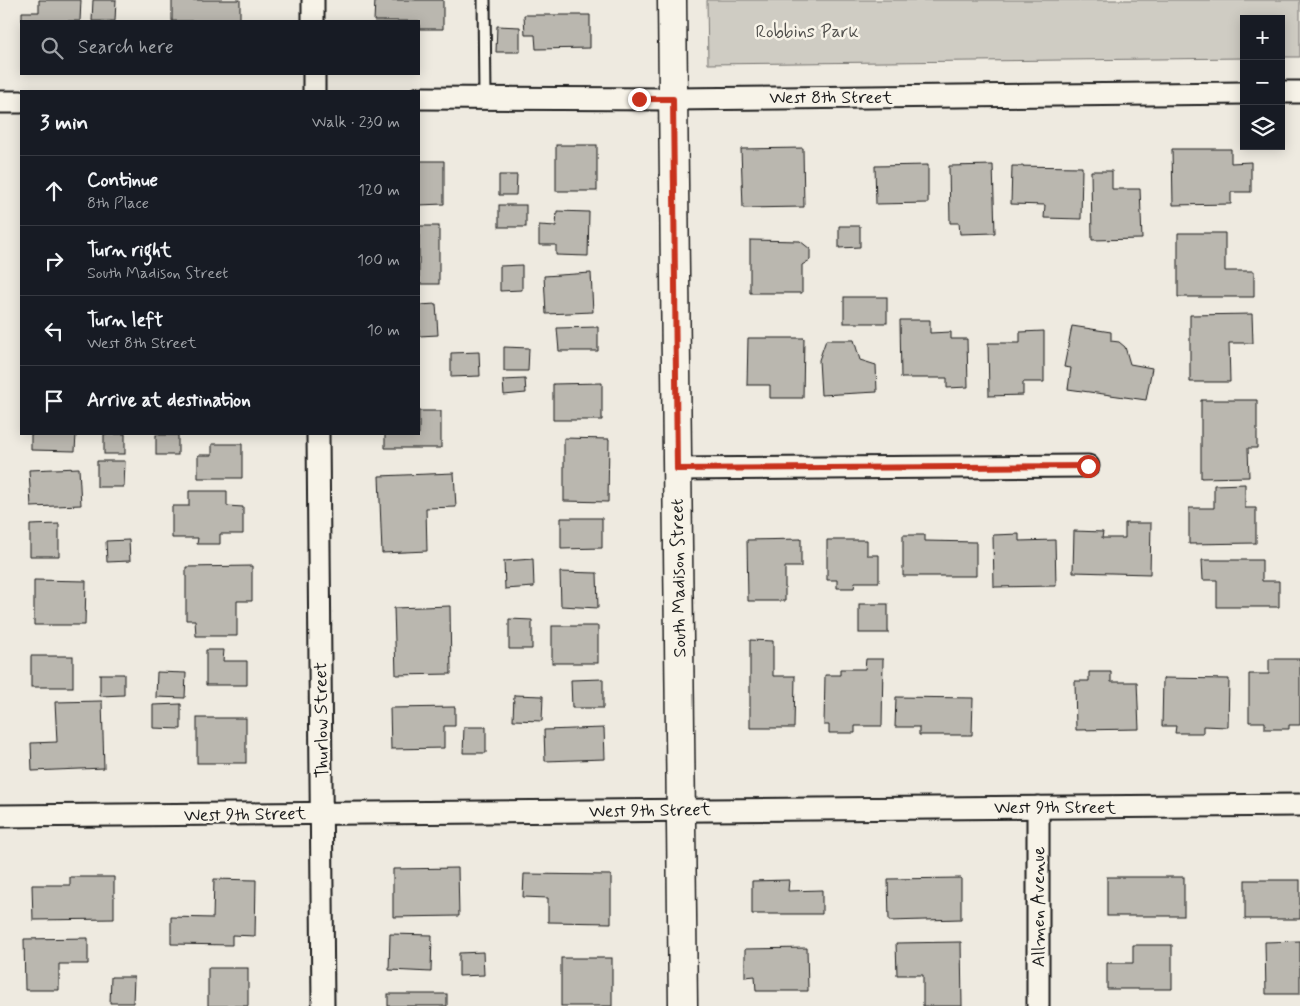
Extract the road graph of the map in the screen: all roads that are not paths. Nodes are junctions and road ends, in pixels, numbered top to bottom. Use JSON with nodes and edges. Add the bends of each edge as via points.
{"nodes":[{"id":1,"x":313,"y":0,"type":"edge"},
{"id":2,"x":484,"y":0,"type":"edge"},
{"id":3,"x":672,"y":0,"type":"edge"},
{"id":4,"x":313,"y":20,"type":"edge"},
{"id":5,"x":314,"y":75,"type":"edge"},
{"id":6,"x":314,"y":90,"type":"edge"},
{"id":7,"x":1240,"y":92,"type":"edge"},
{"id":8,"x":1285,"y":92,"type":"edge"},
{"id":9,"x":1300,"y":92,"type":"edge"},
{"id":10,"x":420,"y":98,"type":"edge"},
{"id":11,"x":485,"y":98,"type":"junction"},
{"id":12,"x":673,"y":99,"type":"junction"},
{"id":13,"x":0,"y":102,"type":"edge"},
{"id":14,"x":20,"y":102,"type":"edge"},
{"id":15,"x":318,"y":435,"type":"edge"},
{"id":16,"x":1088,"y":466,"type":"dead end"},
{"id":17,"x":677,"y":469,"type":"junction"},
{"id":18,"x":1300,"y":805,"type":"edge"},
{"id":19,"x":1038,"y":807,"type":"junction"},
{"id":20,"x":681,"y":810,"type":"junction"},
{"id":21,"x":322,"y":813,"type":"junction"},
{"id":22,"x":0,"y":816,"type":"edge"},
{"id":23,"x":323,"y":1006,"type":"edge"},
{"id":24,"x":683,"y":1006,"type":"edge"},
{"id":25,"x":1038,"y":1006,"type":"edge"}],
"edges":[{"from":1,"to":4,"type":"street"},
{"from":2,"to":11,"type":"lane"},
{"from":3,"to":12,"type":"street","name":"South Madison Street"},
{"from":5,"to":6,"type":"street"},
{"from":7,"to":12,"type":"street","name":"West 8th Street"},
{"from":8,"to":9,"type":"street"},
{"from":10,"to":11,"type":"street","name":"West 8th Street"},
{"from":11,"to":12,"type":"street","name":"West 8th Street"},
{"from":12,"to":17,"type":"street","name":"South Madison Street"},
{"from":13,"to":14,"type":"street"},
{"from":15,"to":21,"type":"street","name":"Thurlow Street"},
{"from":16,"to":17,"type":"street"},
{"from":17,"to":20,"type":"street","name":"South Madison Street"},
{"from":18,"to":19,"type":"street","name":"West 9th Street"},
{"from":19,"to":20,"type":"street","name":"West 9th Street"},
{"from":19,"to":25,"type":"street","name":"Allmen Avenue"},
{"from":20,"to":21,"type":"street","name":"West 9th Street"},
{"from":20,"to":24,"type":"street","name":"South Madison Street"},
{"from":21,"to":22,"type":"street","name":"West 9th Street"},
{"from":21,"to":23,"type":"street","name":"Thurlow Street"}]}
